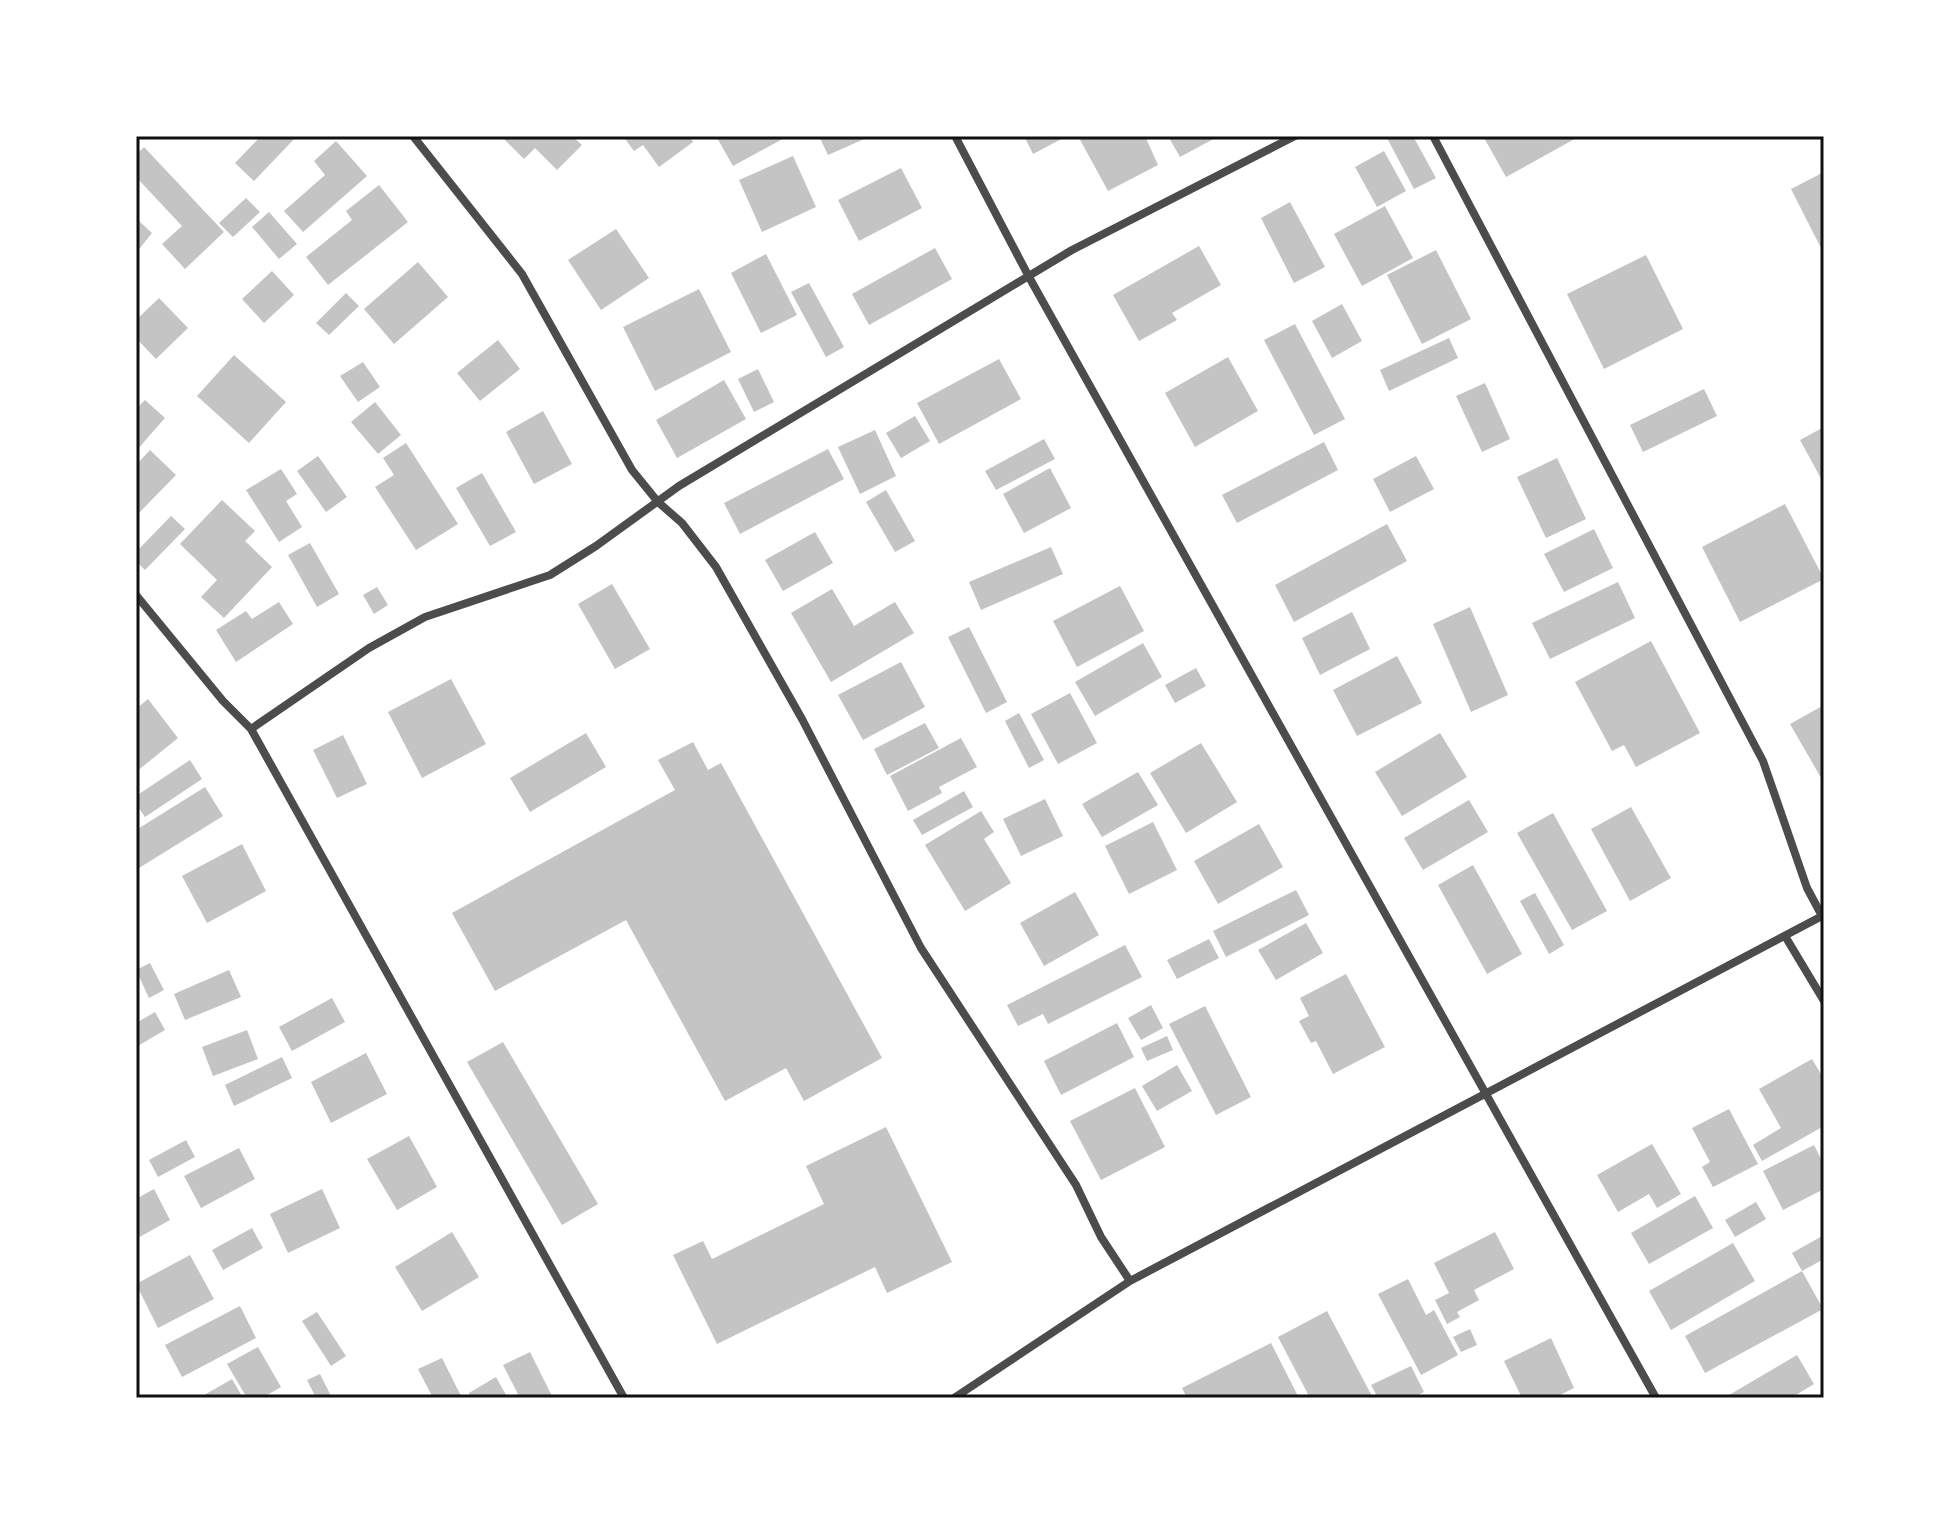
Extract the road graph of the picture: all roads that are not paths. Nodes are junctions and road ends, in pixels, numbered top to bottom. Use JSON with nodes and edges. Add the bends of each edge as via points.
{"nodes":[{"id":1,"x":413,"y":136,"type":"edge"},
{"id":2,"x":955,"y":136,"type":"edge"},
{"id":3,"x":1295,"y":136,"type":"edge"},
{"id":4,"x":1433,"y":136,"type":"edge"},
{"id":5,"x":1029,"y":277,"type":"junction"},
{"id":6,"x":658,"y":502,"type":"junction"},
{"id":7,"x":136,"y":595,"type":"edge"},
{"id":8,"x":251,"y":729,"type":"junction"},
{"id":9,"x":1823,"y":915,"type":"edge"},
{"id":10,"x":1785,"y":936,"type":"junction"},
{"id":11,"x":1824,"y":1001,"type":"edge"},
{"id":12,"x":1484,"y":1095,"type":"junction"},
{"id":13,"x":1130,"y":1281,"type":"junction"},
{"id":14,"x":624,"y":1398,"type":"edge"},
{"id":15,"x":954,"y":1398,"type":"edge"},
{"id":16,"x":1654,"y":1398,"type":"edge"}],
"edges":[{"from":1,"to":6,"type":"street","via":[[522,274],[632,470]]},
{"from":2,"to":5,"type":"street"},
{"from":3,"to":5,"type":"street"},
{"from":4,"to":9,"type":"street","via":[[1763,761],[1807,888]]},
{"from":5,"to":6,"type":"street"},
{"from":5,"to":12,"type":"street"},
{"from":6,"to":8,"type":"street","via":[[550,575],[425,617],[369,648]]},
{"from":6,"to":13,"type":"street","via":[[716,567],[921,948],[1076,1185]]},
{"from":7,"to":8,"type":"street"},
{"from":8,"to":14,"type":"street"},
{"from":9,"to":10,"type":"street"},
{"from":10,"to":11,"type":"street"},
{"from":10,"to":12,"type":"street"},
{"from":12,"to":13,"type":"street"},
{"from":12,"to":16,"type":"street"},
{"from":13,"to":15,"type":"street"}]}
